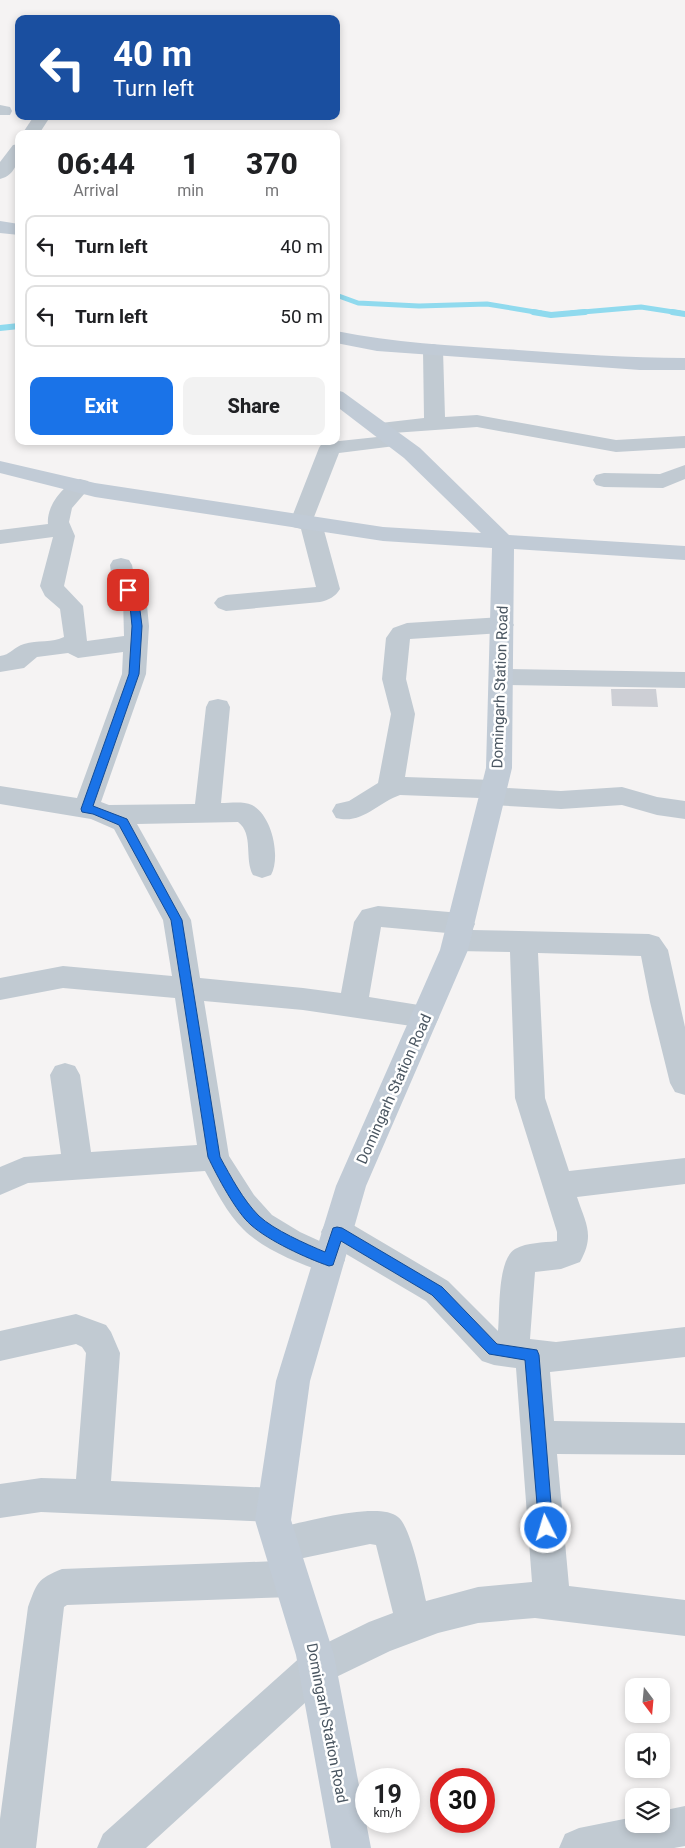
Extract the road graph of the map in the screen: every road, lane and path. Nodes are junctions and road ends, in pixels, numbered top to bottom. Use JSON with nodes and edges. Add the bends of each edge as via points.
{"nodes":[{"id":1,"x":15,"y":154,"type":"edge"},
{"id":2,"x":0,"y":174,"type":"edge"},
{"id":3,"x":0,"y":227,"type":"edge"},
{"id":4,"x":15,"y":229,"type":"edge"},
{"id":5,"x":340,"y":337,"type":"edge"},
{"id":6,"x":433,"y":350,"type":"junction"},
{"id":7,"x":685,"y":364,"type":"edge"},
{"id":8,"x":340,"y":399,"type":"edge"},
{"id":9,"x":435,"y":425,"type":"junction"},
{"id":10,"x":379,"y":428,"type":"junction"},
{"id":11,"x":396,"y":441,"type":"junction"},
{"id":12,"x":685,"y":442,"type":"edge"},
{"id":13,"x":0,"y":467,"type":"edge"},
{"id":14,"x":685,"y":471,"type":"edge"},
{"id":15,"x":604,"y":480,"type":"dead end"},
{"id":16,"x":80,"y":486,"type":"junction"},
{"id":17,"x":306,"y":523,"type":"junction"},
{"id":18,"x":61,"y":529,"type":"junction"},
{"id":19,"x":0,"y":537,"type":"edge"},
{"id":20,"x":503,"y":542,"type":"junction"},
{"id":21,"x":685,"y":553,"type":"edge"},
{"id":22,"x":121,"y":564,"type":"dead end"},
{"id":23,"x":226,"y":603,"type":"dead end"},
{"id":24,"x":502,"y":625,"type":"junction"},
{"id":25,"x":136,"y":643,"type":"junction"},
{"id":26,"x":78,"y":650,"type":"dead end"},
{"id":27,"x":0,"y":664,"type":"edge"},
{"id":28,"x":501,"y":677,"type":"junction"},
{"id":29,"x":685,"y":680,"type":"edge"},
{"id":30,"x":218,"y":707,"type":"dead end"},
{"id":31,"x":390,"y":788,"type":"junction"},
{"id":32,"x":493,"y":793,"type":"junction"},
{"id":33,"x":0,"y":795,"type":"edge"},
{"id":34,"x":685,"y":810,"type":"edge"},
{"id":35,"x":345,"y":811,"type":"dead end"},
{"id":36,"x":96,"y":812,"type":"junction"},
{"id":37,"x":207,"y":813,"type":"junction"},
{"id":38,"x":262,"y":868,"type":"dead end"},
{"id":39,"x":459,"y":932,"type":"junction"},
{"id":40,"x":524,"y":941,"type":"junction"},
{"id":41,"x":0,"y":989,"type":"edge"},
{"id":42,"x":188,"y":989,"type":"junction"},
{"id":43,"x":353,"y":1006,"type":"junction"},
{"id":44,"x":425,"y":1017,"type":"junction"},
{"id":45,"x":65,"y":1075,"type":"dead end"},
{"id":46,"x":685,"y":1083,"type":"edge"},
{"id":47,"x":214,"y":1157,"type":"junction"},
{"id":48,"x":78,"y":1166,"type":"junction"},
{"id":49,"x":685,"y":1171,"type":"edge"},
{"id":50,"x":0,"y":1182,"type":"edge"},
{"id":51,"x":558,"y":1186,"type":"junction"},
{"id":52,"x":333,"y":1246,"type":"junction"},
{"id":53,"x":685,"y":1342,"type":"edge"},
{"id":54,"x":0,"y":1346,"type":"edge"},
{"id":55,"x":523,"y":1353,"type":"junction"},
{"id":56,"x":538,"y":1437,"type":"junction"},
{"id":57,"x":685,"y":1439,"type":"edge"},
{"id":58,"x":92,"y":1497,"type":"junction"},
{"id":59,"x":0,"y":1501,"type":"edge"},
{"id":60,"x":275,"y":1504,"type":"junction"},
{"id":61,"x":281,"y":1545,"type":"junction"},
{"id":62,"x":292,"y":1579,"type":"junction"},
{"id":63,"x":552,"y":1602,"type":"junction"},
{"id":64,"x":685,"y":1618,"type":"edge"},
{"id":65,"x":414,"y":1624,"type":"junction"},
{"id":66,"x":317,"y":1667,"type":"junction"},
{"id":67,"x":685,"y":1826,"type":"edge"},
{"id":68,"x":16,"y":1848,"type":"edge"},
{"id":69,"x":117,"y":1848,"type":"edge"},
{"id":70,"x":351,"y":1848,"type":"edge"},
{"id":71,"x":579,"y":1848,"type":"edge"}],
"edges":[{"from":1,"to":2,"type":"street"},
{"from":3,"to":4,"type":"street"},
{"from":5,"to":6,"type":"street","via":[[377,346]]},
{"from":6,"to":7,"type":"street"},
{"from":6,"to":9,"type":"street"},
{"from":8,"to":10,"type":"street"},
{"from":9,"to":10,"type":"street"},
{"from":9,"to":12,"type":"street","via":[[477,421],[616,446]]},
{"from":10,"to":11,"type":"street"},
{"from":11,"to":17,"type":"street","via":[[330,448]]},
{"from":11,"to":20,"type":"street"},
{"from":13,"to":16,"type":"street"},
{"from":14,"to":15,"type":"street","via":[[663,481]]},
{"from":16,"to":17,"type":"street"},
{"from":16,"to":18,"type":"street","via":[[61,507],[58,522]]},
{"from":17,"to":20,"type":"street","via":[[383,534]]},
{"from":17,"to":23,"type":"street","via":[[328,589],[326,593]]},
{"from":18,"to":19,"type":"street"},
{"from":18,"to":27,"type":"street","via":[[64,536],[52,586],[53,591],[71,606],[76,640],[67,646],[28,650],[16,662]]},
{"from":20,"to":21,"type":"street"},
{"from":20,"to":24,"type":"street","name":"Domingarh Station Road"},
{"from":22,"to":25,"type":"street","via":[[125,588],[134,595]]},
{"from":24,"to":28,"type":"street","name":"Domingarh Station Road"},
{"from":24,"to":31,"type":"street","via":[[407,631],[398,638],[394,678],[403,714]]},
{"from":25,"to":26,"type":"street"},
{"from":25,"to":36,"type":"street","via":[[134,674]]},
{"from":28,"to":29,"type":"street"},
{"from":28,"to":32,"type":"street","name":"Domingarh Station Road","via":[[499,768]]},
{"from":30,"to":37,"type":"street"},
{"from":31,"to":32,"type":"street"},
{"from":31,"to":35,"type":"street","via":[[356,809]]},
{"from":32,"to":34,"type":"street","via":[[561,800],[622,796]]},
{"from":32,"to":39,"type":"street","name":"Domingarh Station Road"},
{"from":33,"to":36,"type":"street"},
{"from":36,"to":37,"type":"street"},
{"from":36,"to":42,"type":"street","via":[[123,822],[177,920]]},
{"from":37,"to":38,"type":"street","via":[[243,812],[251,816],[259,831]]},
{"from":39,"to":40,"type":"street"},
{"from":39,"to":43,"type":"street","via":[[378,916],[372,918],[368,922]]},
{"from":39,"to":44,"type":"street","name":"Domingarh Station Road"},
{"from":40,"to":46,"type":"street","via":[[649,945],[654,950]]},
{"from":40,"to":51,"type":"street","via":[[530,1098]]},
{"from":41,"to":42,"type":"street","via":[[63,977]]},
{"from":42,"to":43,"type":"street"},
{"from":42,"to":47,"type":"street"},
{"from":43,"to":44,"type":"street"},
{"from":44,"to":52,"type":"street","name":"Domingarh Station Road","via":[[351,1186]]},
{"from":45,"to":48,"type":"street"},
{"from":47,"to":48,"type":"street"},
{"from":47,"to":52,"type":"street","via":[[229,1185],[255,1220],[291,1243]]},
{"from":48,"to":50,"type":"street","via":[[24,1170]]},
{"from":49,"to":51,"type":"street"},
{"from":51,"to":55,"type":"street","via":[[574,1242],[566,1255],[528,1257],[519,1267]]},
{"from":52,"to":55,"type":"street","via":[[437,1291],[494,1350]]},
{"from":52,"to":60,"type":"street","name":"Domingarh Station Road","via":[[292,1381]]},
{"from":53,"to":55,"type":"street","via":[[556,1358]]},
{"from":54,"to":58,"type":"street","via":[[76,1329],[86,1331],[99,1340],[103,1353]]},
{"from":55,"to":56,"type":"street"},
{"from":56,"to":57,"type":"street"},
{"from":56,"to":63,"type":"street"},
{"from":58,"to":59,"type":"street","via":[[41,1495]]},
{"from":58,"to":60,"type":"street"},
{"from":60,"to":61,"type":"street","name":"Domingarh Station Road","via":[[273,1520]]},
{"from":61,"to":62,"type":"street","name":"Domingarh Station Road"},
{"from":61,"to":65,"type":"street","via":[[370,1527],[386,1529],[392,1538]]},
{"from":62,"to":66,"type":"street","name":"Domingarh Station Road"},
{"from":62,"to":68,"type":"street","via":[[62,1587],[51,1594],[46,1607]]},
{"from":63,"to":64,"type":"street"},
{"from":63,"to":65,"type":"street","via":[[535,1600],[478,1605]]},
{"from":65,"to":66,"type":"street","via":[[382,1635]]},
{"from":66,"to":69,"type":"street"},
{"from":66,"to":70,"type":"street","name":"Domingarh Station Road"},
{"from":67,"to":71,"type":"street"}]}
